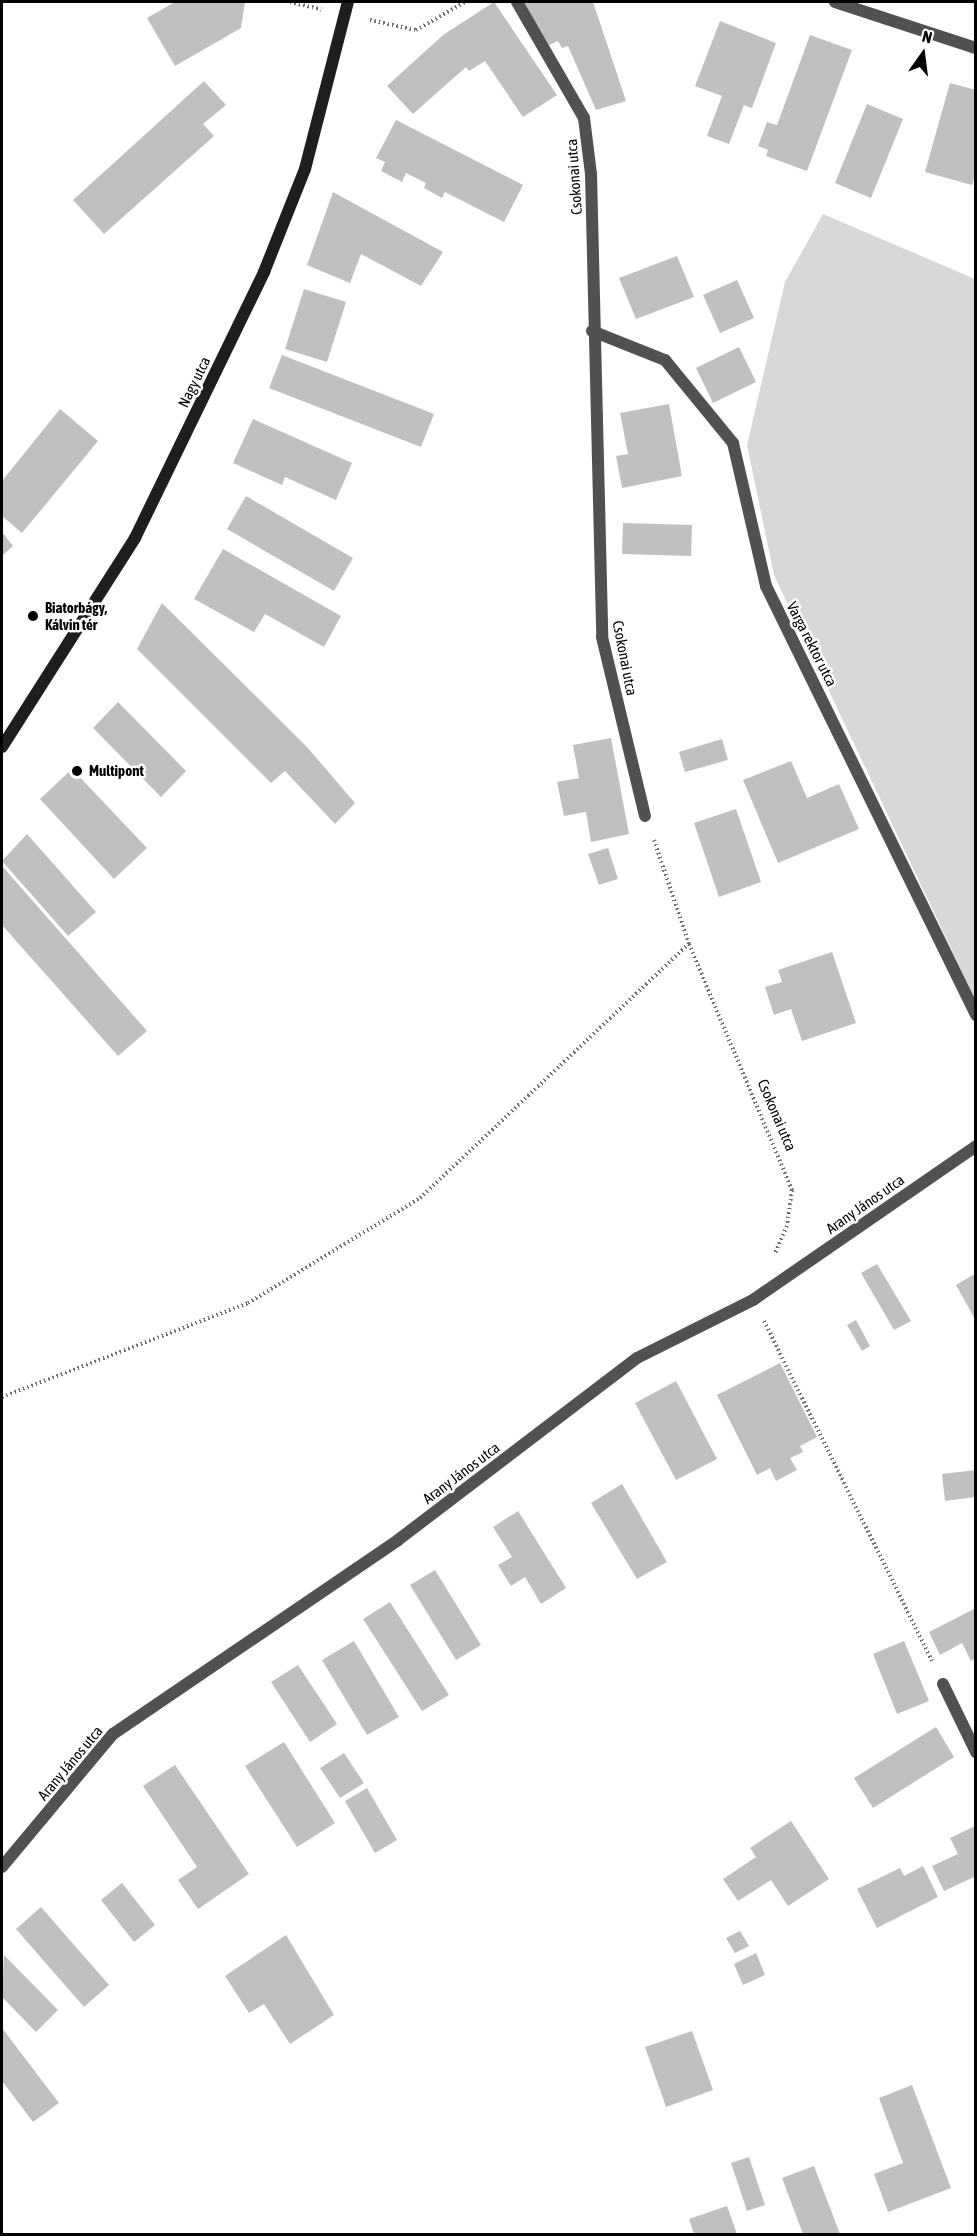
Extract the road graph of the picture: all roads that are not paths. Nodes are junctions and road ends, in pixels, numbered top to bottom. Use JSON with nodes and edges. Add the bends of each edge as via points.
{"nodes":[{"id":1,"x":348,"y":2,"type":"edge"},
{"id":2,"x":517,"y":2,"type":"edge"},
{"id":3,"x":835,"y":2,"type":"edge"},
{"id":4,"x":975,"y":48,"type":"edge"},
{"id":5,"x":592,"y":331,"type":"junction"},
{"id":6,"x":2,"y":747,"type":"edge"},
{"id":7,"x":645,"y":816,"type":"road end"},
{"id":8,"x":975,"y":1015,"type":"edge"},
{"id":9,"x":975,"y":1146,"type":"edge"},
{"id":10,"x":943,"y":1684,"type":"road end"},
{"id":11,"x":975,"y":1752,"type":"edge"},
{"id":12,"x":2,"y":1867,"type":"edge"}],
"edges":[{"from":1,"to":6,"type":"main road","name":"Nagy utca","via":[[305,169],[264,272],[135,538]]},
{"from":2,"to":5,"type":"street","name":"Csokonai utca","via":[[584,118],[591,174]]},
{"from":3,"to":4,"type":"street"},
{"from":5,"to":7,"type":"street","name":"Csokonai utca","via":[[602,637]]},
{"from":5,"to":8,"type":"street","name":"Varga rektor utca","via":[[665,360],[733,443],[766,585]]},
{"from":9,"to":12,"type":"street","name":"Arany János utca","via":[[753,1300],[637,1358],[398,1540],[113,1734]]},
{"from":10,"to":11,"type":"street"}]}
